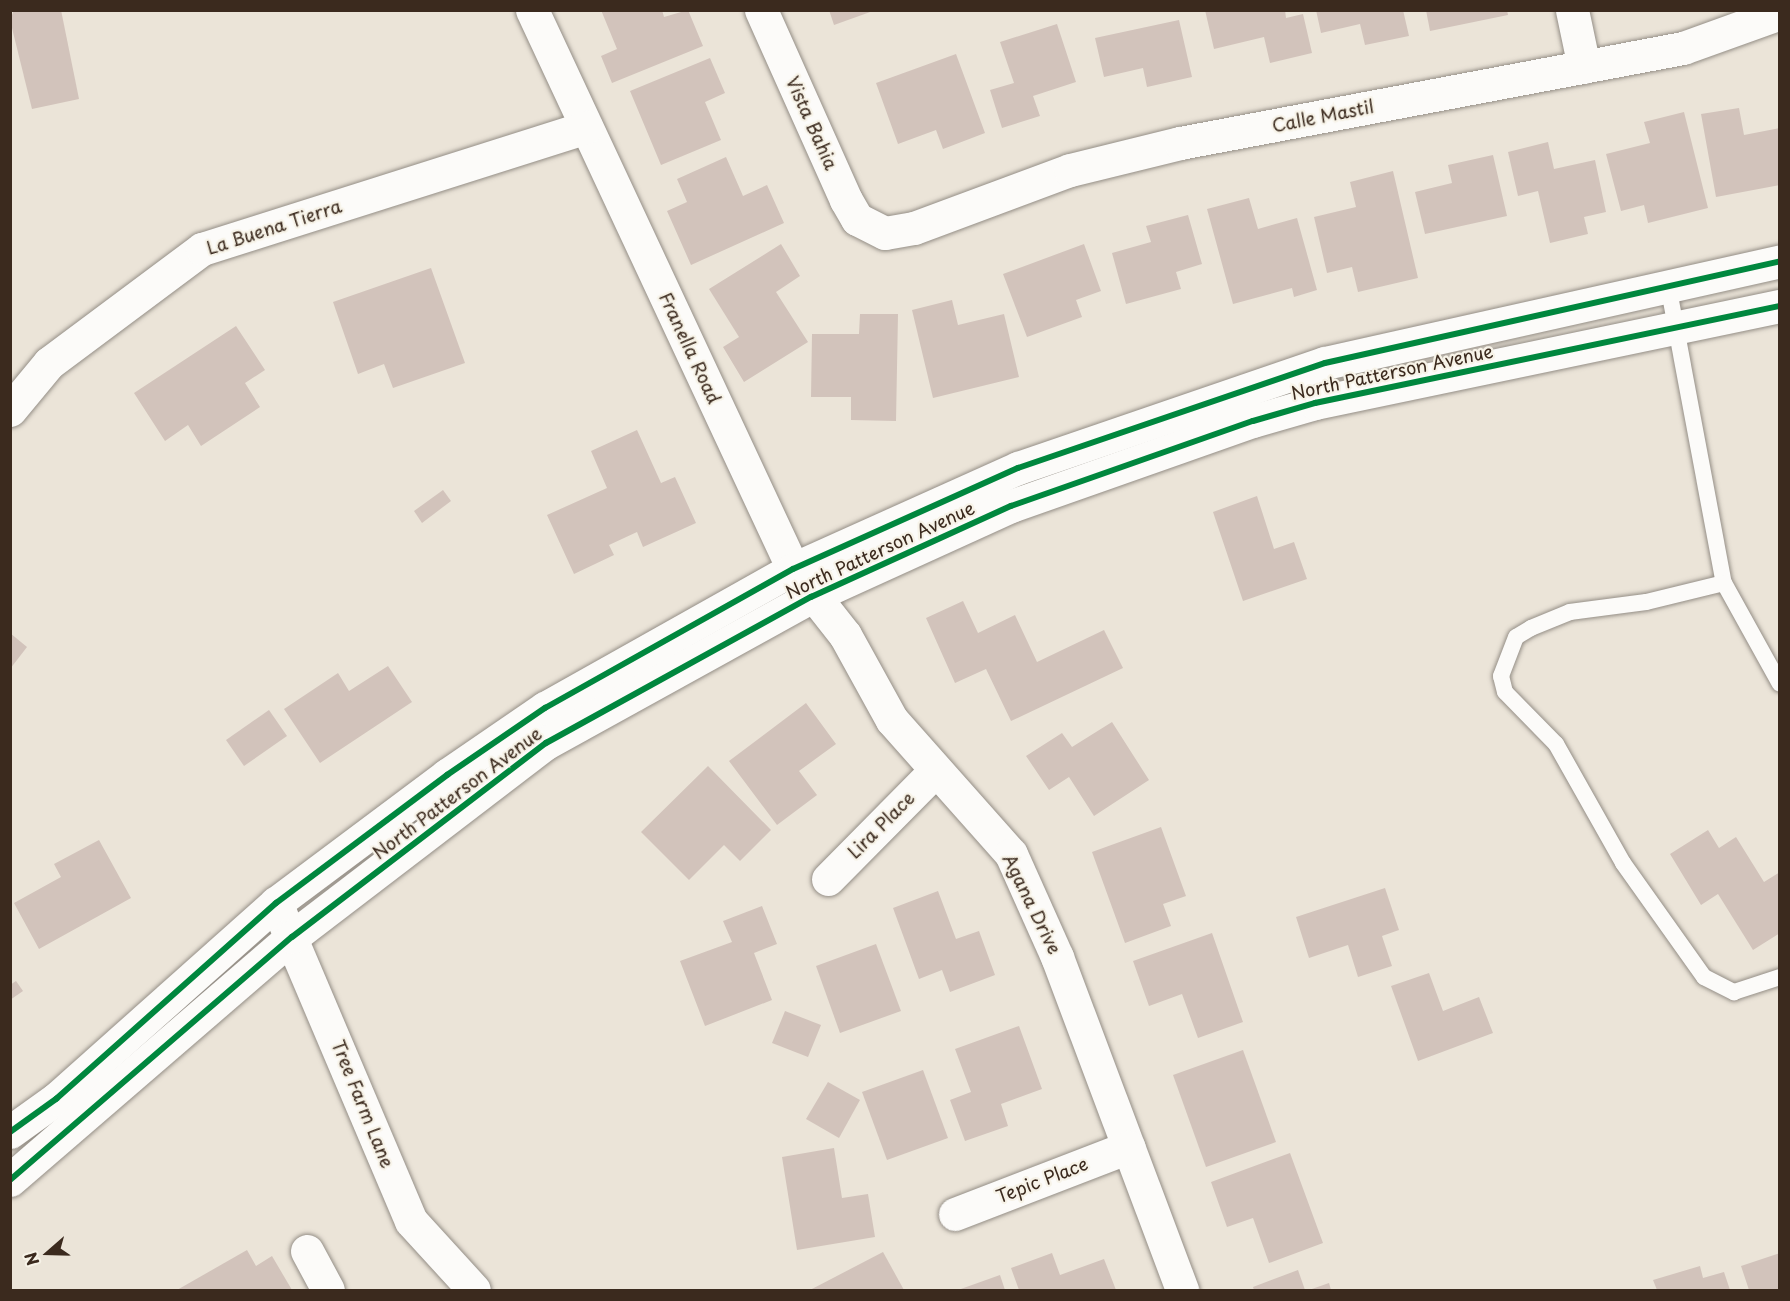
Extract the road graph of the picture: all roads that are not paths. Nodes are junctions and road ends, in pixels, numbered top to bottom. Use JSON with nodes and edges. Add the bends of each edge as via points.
{"nodes":[{"id":1,"x":532,"y":10,"type":"edge"},
{"id":2,"x":761,"y":10,"type":"edge"},
{"id":3,"x":1572,"y":10,"type":"edge"},
{"id":4,"x":1779,"y":13,"type":"edge"},
{"id":5,"x":1584,"y":68,"type":"junction"},
{"id":6,"x":586,"y":127,"type":"junction"},
{"id":7,"x":871,"y":230,"type":"joint"},
{"id":8,"x":1779,"y":261,"type":"edge"},
{"id":9,"x":1668,"y":285,"type":"junction"},
{"id":10,"x":1779,"y":306,"type":"edge"},
{"id":11,"x":1675,"y":328,"type":"junction"},
{"id":12,"x":10,"y":410,"type":"edge"},
{"id":13,"x":793,"y":569,"type":"junction"},
{"id":14,"x":1724,"y":583,"type":"junction"},
{"id":15,"x":811,"y":597,"type":"junction"},
{"id":16,"x":1779,"y":684,"type":"edge"},
{"id":17,"x":935,"y":771,"type":"junction"},
{"id":18,"x":828,"y":879,"type":"dead end"},
{"id":19,"x":276,"y":903,"type":"junction"},
{"id":20,"x":292,"y":937,"type":"junction"},
{"id":21,"x":1779,"y":976,"type":"edge"},
{"id":22,"x":10,"y":1132,"type":"edge"},
{"id":23,"x":1129,"y":1147,"type":"junction"},
{"id":24,"x":10,"y":1180,"type":"edge"},
{"id":25,"x":955,"y":1214,"type":"dead end"},
{"id":26,"x":307,"y":1251,"type":"dead end"},
{"id":27,"x":328,"y":1290,"type":"edge"},
{"id":28,"x":474,"y":1290,"type":"edge"},
{"id":29,"x":1182,"y":1290,"type":"edge"}],
"edges":[{"from":1,"to":6,"type":"street"},
{"from":2,"to":7,"type":"street","name":"Vista Bahia","via":[[846,200]]},
{"from":3,"to":5,"type":"street"},
{"from":4,"to":5,"type":"street","name":"Calle Mastil","via":[[1683,48]]},
{"from":5,"to":7,"type":"street","name":"Calle Mastil","via":[[1180,143],[1070,170],[914,228]]},
{"from":6,"to":12,"type":"street","name":"La Buena Tierra","via":[[202,249],[49,363]]},
{"from":6,"to":13,"type":"street","name":"Franella Road"},
{"from":8,"to":9,"type":"street","name":"North Patterson Avenue"},
{"from":9,"to":11,"type":"lane"},
{"from":9,"to":13,"type":"street","name":"North Patterson Avenue","via":[[1427,336],[1254,385],[982,482]]},
{"from":10,"to":11,"type":"street","name":"North Patterson Avenue"},
{"from":11,"to":14,"type":"lane"},
{"from":11,"to":15,"type":"street","name":"North Patterson Avenue","via":[[1315,403],[1253,421],[1011,506]]},
{"from":13,"to":15,"type":"street","name":"Agana Drive"},
{"from":13,"to":19,"type":"street","name":"North Patterson Avenue","via":[[545,708]]},
{"from":14,"to":16,"type":"lane"},
{"from":14,"to":21,"type":"lane","via":[[1646,602],[1570,612],[1541,624],[1516,637],[1501,676],[1505,692],[1556,744],[1623,863],[1704,977],[1734,992]]},
{"from":15,"to":17,"type":"street","name":"Agana Drive","via":[[837,622],[892,720]]},
{"from":15,"to":20,"type":"street","name":"North Patterson Avenue","via":[[546,743]]},
{"from":17,"to":18,"type":"street","name":"Lira Place"},
{"from":17,"to":23,"type":"street","name":"Agana Drive","via":[[1011,854],[1058,957]]},
{"from":19,"to":20,"type":"street","name":"Tree Farm Lane"},
{"from":19,"to":22,"type":"street","name":"North Patterson Avenue","via":[[56,1099]]},
{"from":20,"to":24,"type":"street","name":"North Patterson Avenue"},
{"from":20,"to":28,"type":"street","name":"Tree Farm Lane","via":[[411,1221]]},
{"from":23,"to":25,"type":"street","name":"Tepic Place"},
{"from":23,"to":29,"type":"street","name":"Agana Drive"},
{"from":26,"to":27,"type":"street"}]}
